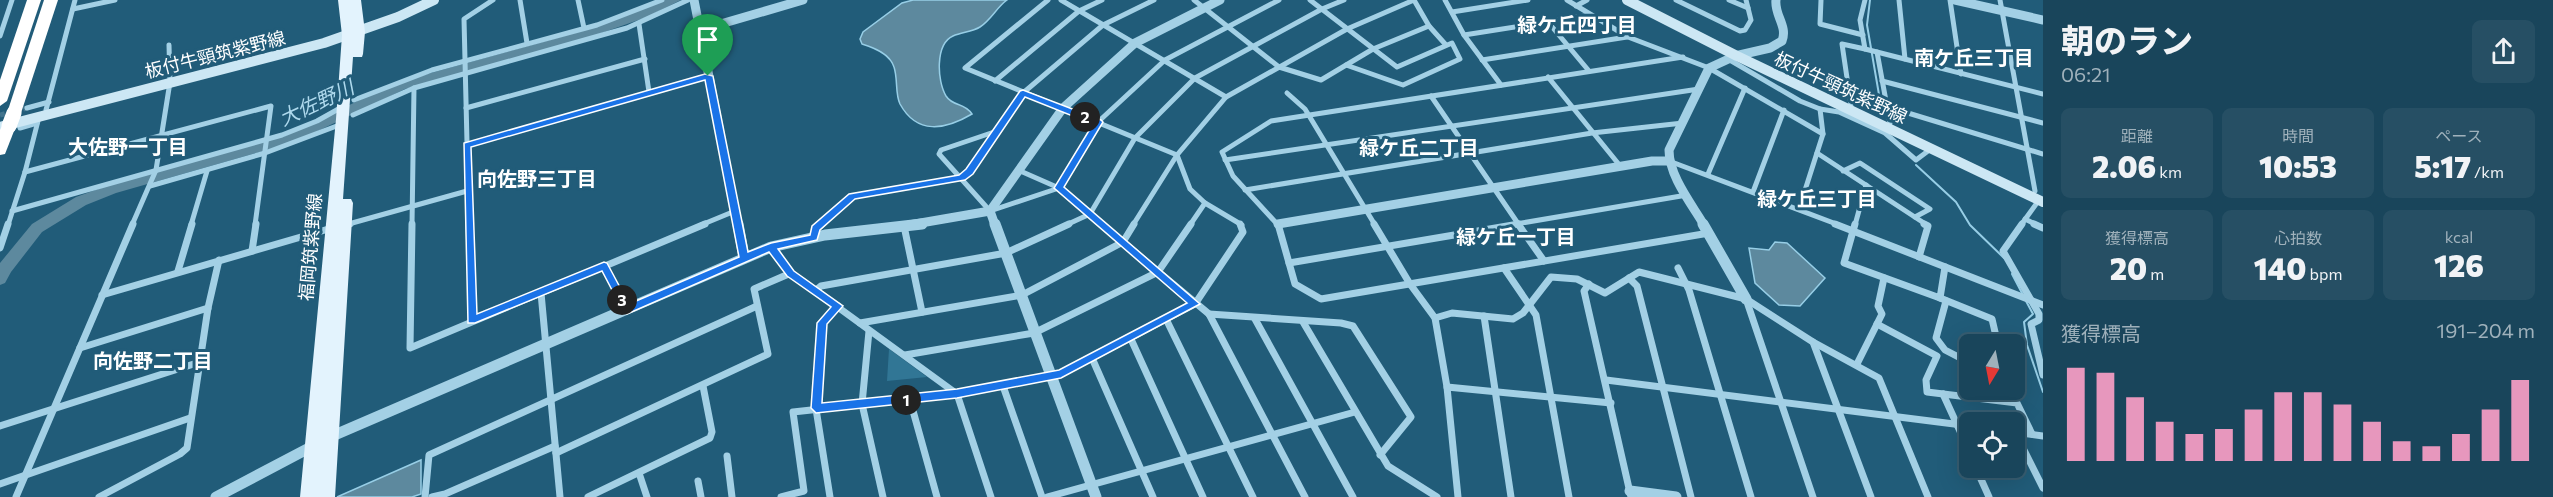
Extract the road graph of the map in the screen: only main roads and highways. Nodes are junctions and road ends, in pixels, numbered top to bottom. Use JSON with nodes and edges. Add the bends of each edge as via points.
{"nodes":[{"id":1,"x":34,"y":0,"type":"edge"},
{"id":2,"x":51,"y":0,"type":"edge"},
{"id":3,"x":344,"y":0,"type":"edge"},
{"id":4,"x":355,"y":0,"type":"edge"},
{"id":5,"x":421,"y":0,"type":"edge"},
{"id":6,"x":434,"y":0,"type":"edge"},
{"id":7,"x":1627,"y":0,"type":"edge"},
{"id":8,"x":1637,"y":0,"type":"edge"},
{"id":9,"x":353,"y":31,"type":"junction"},
{"id":10,"x":1737,"y":56,"type":"junction"},
{"id":11,"x":0,"y":101,"type":"edge"},
{"id":12,"x":12,"y":121,"type":"edge"},
{"id":13,"x":0,"y":150,"type":"edge"},
{"id":14,"x":2040,"y":197,"type":"edge"},
{"id":15,"x":339,"y":226,"type":"junction"},
{"id":16,"x":309,"y":497,"type":"edge"},
{"id":17,"x":326,"y":497,"type":"edge"}],
"edges":[{"from":1,"to":11,"type":"highway"},
{"from":2,"to":12,"type":"highway"},
{"from":3,"to":9,"type":"main road","name":"福岡筑紫野線"},
{"from":4,"to":9,"type":"main road","name":"福岡筑紫野線"},
{"from":5,"to":9,"type":"main road","name":"板付牛頸筑紫野線"},
{"from":6,"to":9,"type":"main road","name":"板付牛頸筑紫野線"},
{"from":7,"to":10,"type":"main road","name":"板付牛頸筑紫野線"},
{"from":8,"to":10,"type":"main road","name":"板付牛頸筑紫野線"},
{"from":9,"to":12,"type":"main road","name":"板付牛頸筑紫野線"},
{"from":9,"to":15,"type":"main road","name":"福岡筑紫野線"},
{"from":10,"to":14,"type":"main road","name":"板付牛頸筑紫野線"},
{"from":10,"to":14,"type":"main road","name":"板付牛頸筑紫野線","via":[[1890,123]]},
{"from":12,"to":13,"type":"highway"},
{"from":15,"to":16,"type":"main road","name":"福岡筑紫野線"},
{"from":15,"to":17,"type":"main road","name":"福岡筑紫野線"}]}
